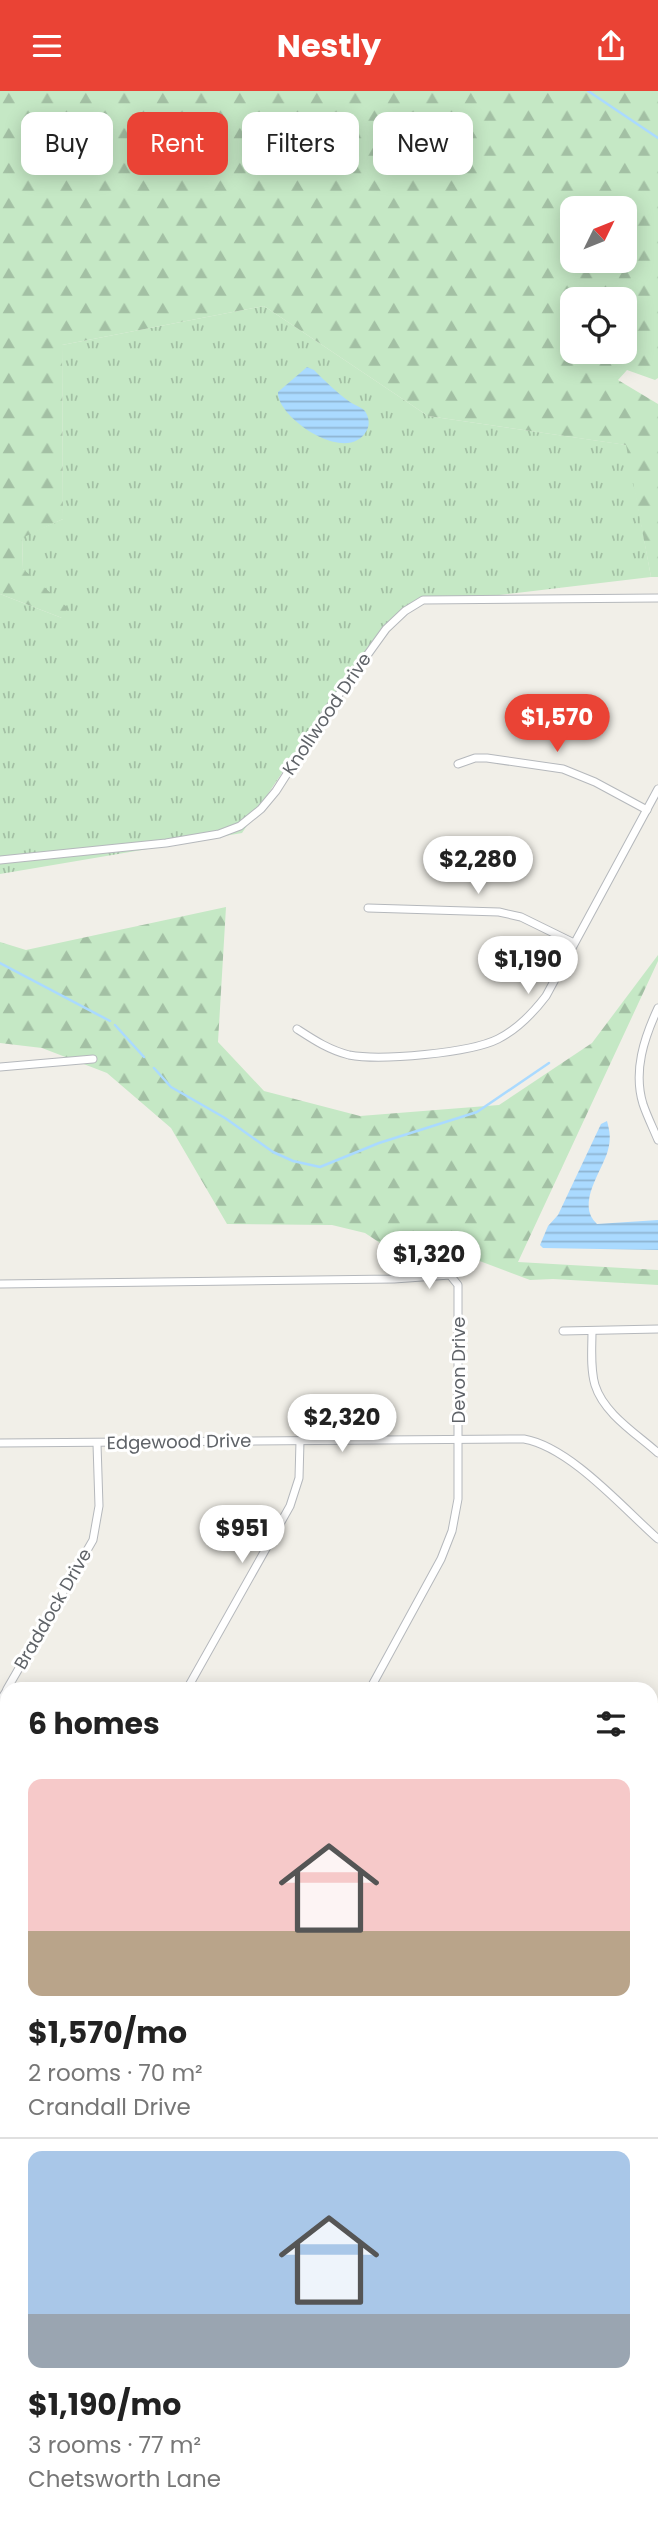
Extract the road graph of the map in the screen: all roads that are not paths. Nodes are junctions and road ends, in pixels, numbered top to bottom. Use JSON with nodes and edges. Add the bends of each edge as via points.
{"nodes":[{"id":1,"x":658,"y":598,"type":"edge"},
{"id":2,"x":458,"y":764,"type":"dead end"},
{"id":3,"x":658,"y":789,"type":"edge"},
{"id":4,"x":647,"y":810,"type":"junction"},
{"id":5,"x":0,"y":860,"type":"edge"},
{"id":6,"x":368,"y":908,"type":"dead end"},
{"id":7,"x":574,"y":943,"type":"junction"},
{"id":8,"x":658,"y":1008,"type":"edge"},
{"id":9,"x":297,"y":1029,"type":"dead end"},
{"id":10,"x":93,"y":1059,"type":"dead end"},
{"id":11,"x":0,"y":1067,"type":"edge"},
{"id":12,"x":658,"y":1140,"type":"edge"},
{"id":13,"x":0,"y":1284,"type":"edge"},
{"id":14,"x":658,"y":1329,"type":"edge"},
{"id":15,"x":563,"y":1331,"type":"dead end"},
{"id":16,"x":592,"y":1331,"type":"junction"},
{"id":17,"x":458,"y":1439,"type":"junction"},
{"id":18,"x":300,"y":1441,"type":"junction"},
{"id":19,"x":0,"y":1443,"type":"edge"},
{"id":20,"x":97,"y":1444,"type":"junction"},
{"id":21,"x":658,"y":1453,"type":"edge"},
{"id":22,"x":658,"y":1539,"type":"edge"},
{"id":23,"x":11,"y":1682,"type":"edge"},
{"id":24,"x":191,"y":1682,"type":"edge"},
{"id":25,"x":374,"y":1682,"type":"edge"}],
"edges":[{"from":1,"to":5,"type":"street","name":"Knollwood Drive","via":[[423,600],[386,629],[276,791],[240,826],[166,843]]},
{"from":2,"to":4,"type":"street","via":[[487,758],[563,769]]},
{"from":3,"to":4,"type":"street"},
{"from":4,"to":7,"type":"street"},
{"from":6,"to":7,"type":"street","via":[[499,912],[545,927]]},
{"from":7,"to":9,"type":"street","via":[[537,1009],[510,1032],[484,1045],[444,1052],[356,1056],[320,1044]]},
{"from":8,"to":12,"type":"street","via":[[644,1042],[639,1083]]},
{"from":10,"to":11,"type":"street"},
{"from":13,"to":17,"type":"street","name":"Devon Drive","via":[[450,1275],[457,1280],[458,1293]]},
{"from":14,"to":16,"type":"street"},
{"from":15,"to":16,"type":"street"},
{"from":16,"to":21,"type":"street","via":[[592,1368],[602,1398]]},
{"from":17,"to":18,"type":"street","name":"Edgewood Drive"},
{"from":17,"to":22,"type":"street","name":"Edgewood Drive","via":[[524,1439],[554,1449]]},
{"from":17,"to":25,"type":"street","name":"Devon Drive","via":[[458,1499],[447,1546]]},
{"from":18,"to":20,"type":"street","name":"Edgewood Drive"},
{"from":18,"to":24,"type":"street","via":[[299,1478],[290,1506]]},
{"from":19,"to":20,"type":"street","name":"Edgewood Drive"},
{"from":20,"to":23,"type":"street","name":"Braddock Drive","via":[[99,1506],[93,1540]]}]}
